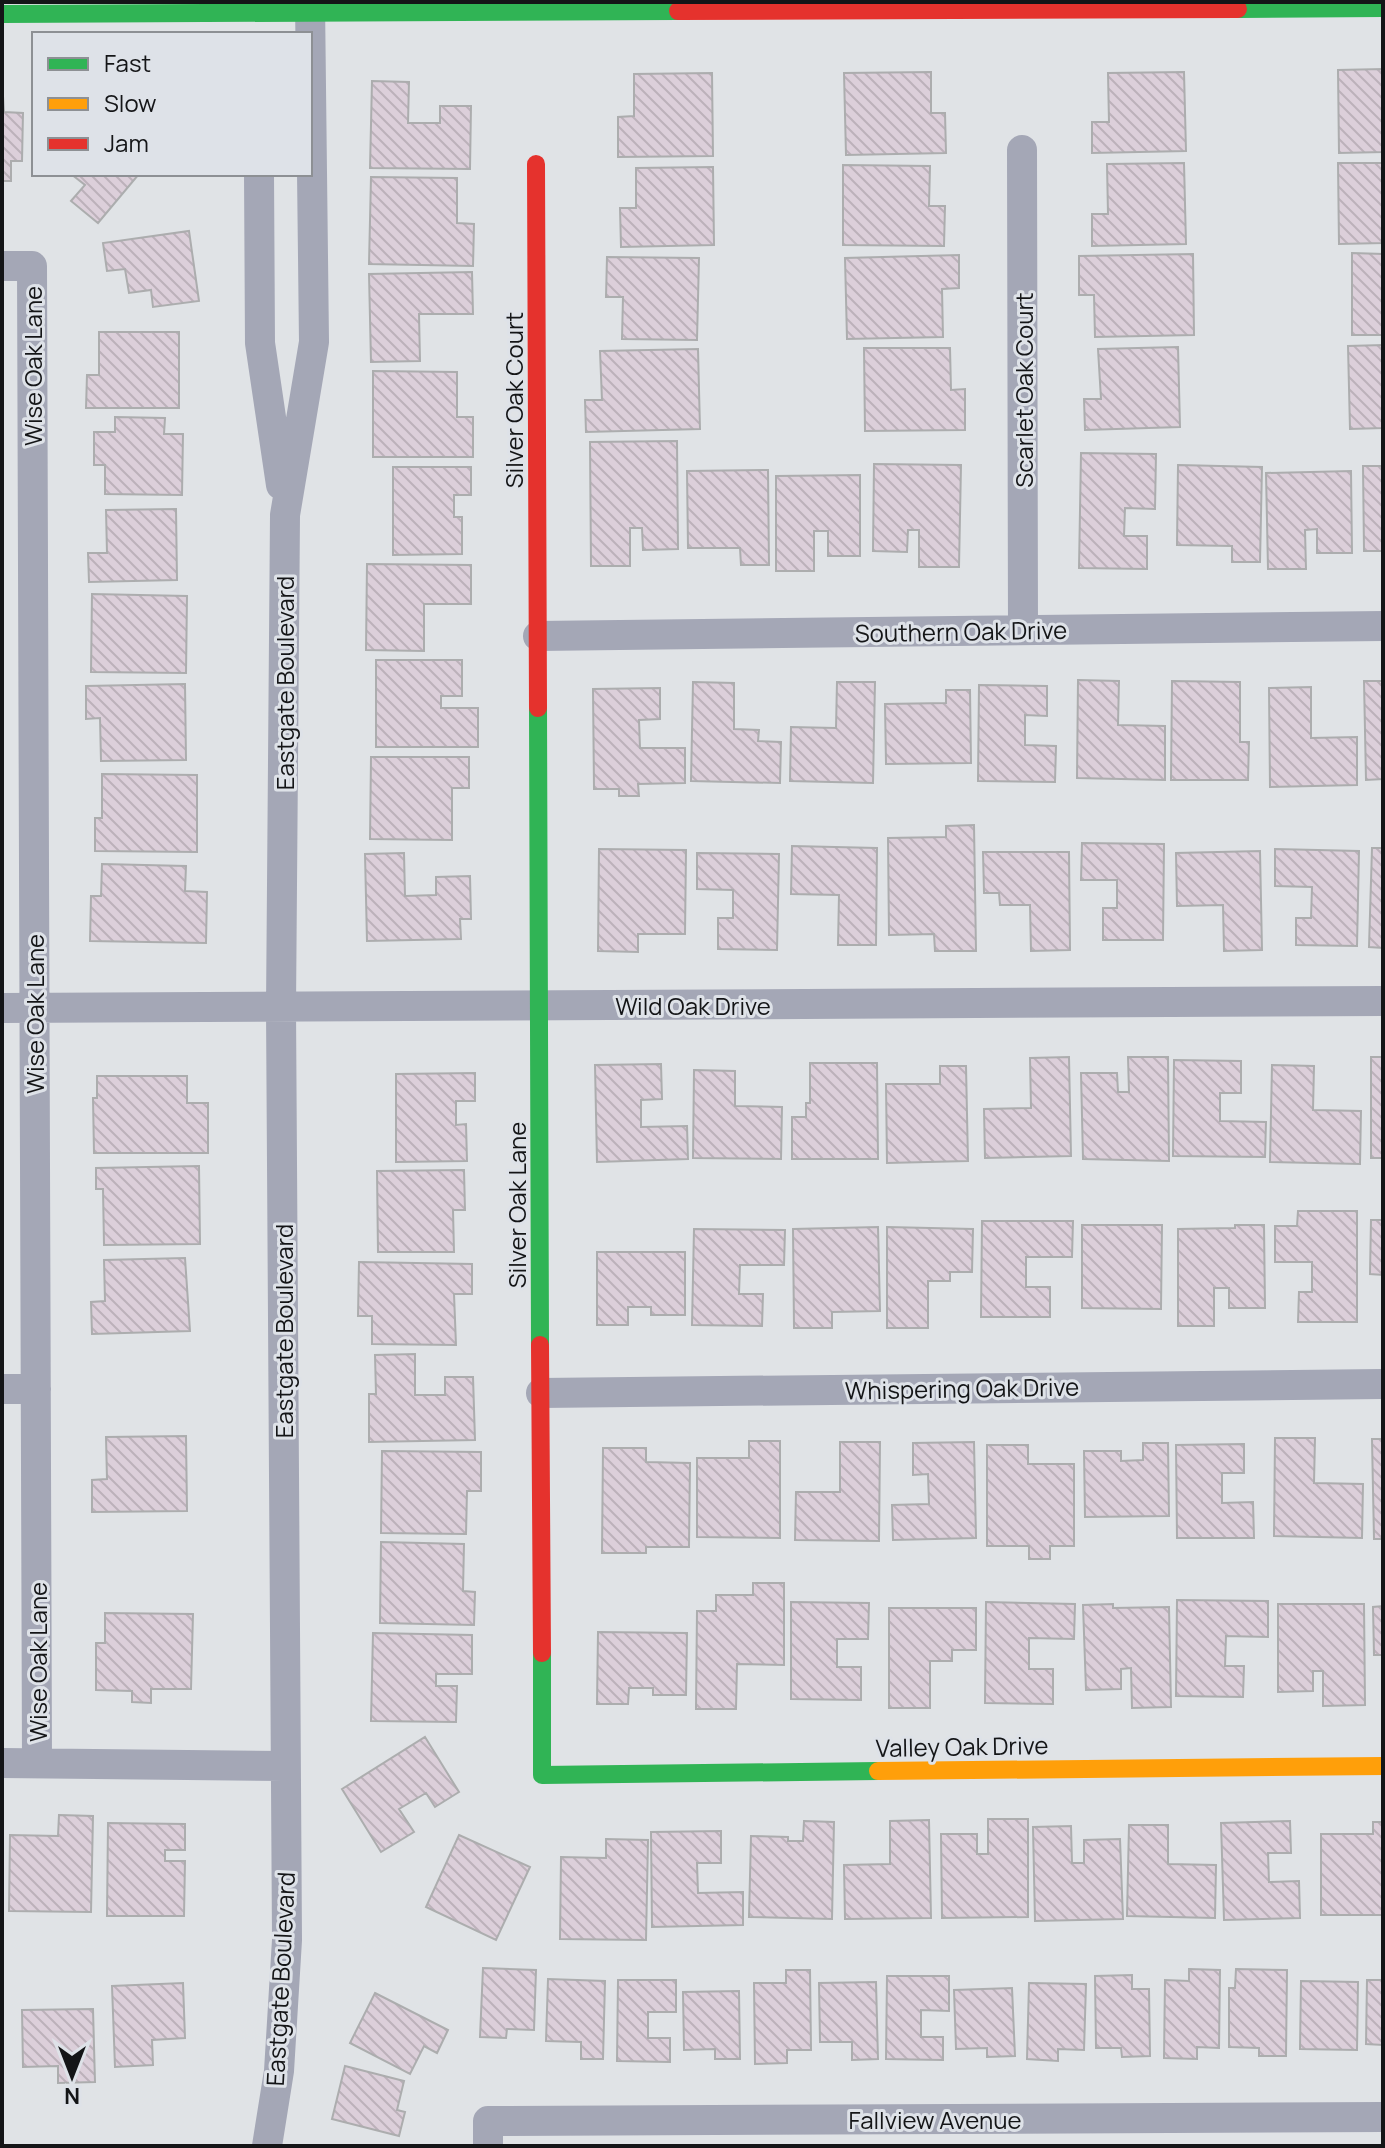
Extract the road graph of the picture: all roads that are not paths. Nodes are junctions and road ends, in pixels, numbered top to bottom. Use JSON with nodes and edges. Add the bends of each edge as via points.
{"nodes":[{"id":1,"x":310,"y":8,"type":"edge"},
{"id":2,"x":1383,"y":8,"type":"edge"},
{"id":3,"x":2,"y":14,"type":"edge"},
{"id":4,"x":258,"y":16,"type":"edge"},
{"id":5,"x":310,"y":32,"type":"edge"},
{"id":6,"x":1022,"y":150,"type":"dead end"},
{"id":7,"x":536,"y":164,"type":"dead end"},
{"id":8,"x":312,"y":175,"type":"edge"},
{"id":9,"x":259,"y":176,"type":"edge"},
{"id":10,"x":17,"y":266,"type":"edge"},
{"id":11,"x":285,"y":515,"type":"junction"},
{"id":12,"x":1383,"y":626,"type":"edge"},
{"id":13,"x":1023,"y":630,"type":"junction"},
{"id":14,"x":538,"y":636,"type":"junction"},
{"id":15,"x":1383,"y":1001,"type":"edge"},
{"id":16,"x":539,"y":1006,"type":"junction"},
{"id":17,"x":2,"y":1008,"type":"edge"},
{"id":18,"x":34,"y":1008,"type":"junction"},
{"id":19,"x":281,"y":1008,"type":"junction"},
{"id":20,"x":1383,"y":1384,"type":"edge"},
{"id":21,"x":2,"y":1389,"type":"edge"},
{"id":22,"x":36,"y":1389,"type":"junction"},
{"id":23,"x":541,"y":1393,"type":"junction"},
{"id":24,"x":2,"y":1763,"type":"edge"},
{"id":25,"x":37,"y":1763,"type":"junction"},
{"id":26,"x":284,"y":1766,"type":"junction"},
{"id":27,"x":1383,"y":1766,"type":"edge"},
{"id":28,"x":542,"y":1775,"type":"joint"},
{"id":29,"x":1383,"y":2117,"type":"edge"},
{"id":30,"x":488,"y":2134,"type":"edge"},
{"id":31,"x":267,"y":2146,"type":"edge"}],
"edges":[{"from":1,"to":2,"type":"street"},
{"from":1,"to":4,"type":"street"},
{"from":1,"to":5,"type":"street","name":"Eastgate Boulevard"},
{"from":3,"to":4,"type":"street"},
{"from":6,"to":13,"type":"street","name":"Scarlet Oak Court"},
{"from":7,"to":14,"type":"street","name":"Silver Oak Court"},
{"from":8,"to":11,"type":"street","name":"Eastgate Boulevard","via":[[314,342]]},
{"from":9,"to":11,"type":"street","name":"Eastgate Boulevard","via":[[260,343]]},
{"from":10,"to":18,"type":"street","name":"Wise Oak Lane"},
{"from":11,"to":19,"type":"street","name":"Eastgate Boulevard"},
{"from":12,"to":13,"type":"street","name":"Southern Oak Drive"},
{"from":13,"to":14,"type":"street","name":"Southern Oak Drive"},
{"from":14,"to":16,"type":"street","name":"Silver Oak Lane"},
{"from":15,"to":16,"type":"street","name":"Wild Oak Drive"},
{"from":16,"to":19,"type":"street","name":"Wild Oak Drive"},
{"from":16,"to":23,"type":"street","name":"Silver Oak Lane"},
{"from":17,"to":18,"type":"street","name":"Wild Oak Drive"},
{"from":18,"to":19,"type":"street","name":"Wild Oak Drive"},
{"from":18,"to":22,"type":"street","name":"Wise Oak Lane"},
{"from":19,"to":26,"type":"street","name":"Eastgate Boulevard"},
{"from":20,"to":23,"type":"street","name":"Whispering Oak Drive"},
{"from":21,"to":22,"type":"street"},
{"from":22,"to":25,"type":"street","name":"Wise Oak Lane"},
{"from":23,"to":28,"type":"street","name":"Silver Oak Lane"},
{"from":24,"to":25,"type":"street"},
{"from":25,"to":26,"type":"street"},
{"from":26,"to":31,"type":"street","name":"Eastgate Boulevard","via":[[285,1979]]},
{"from":27,"to":28,"type":"street","name":"Valley Oak Drive"},
{"from":29,"to":30,"type":"street","name":"Fallview Avenue"}]}
